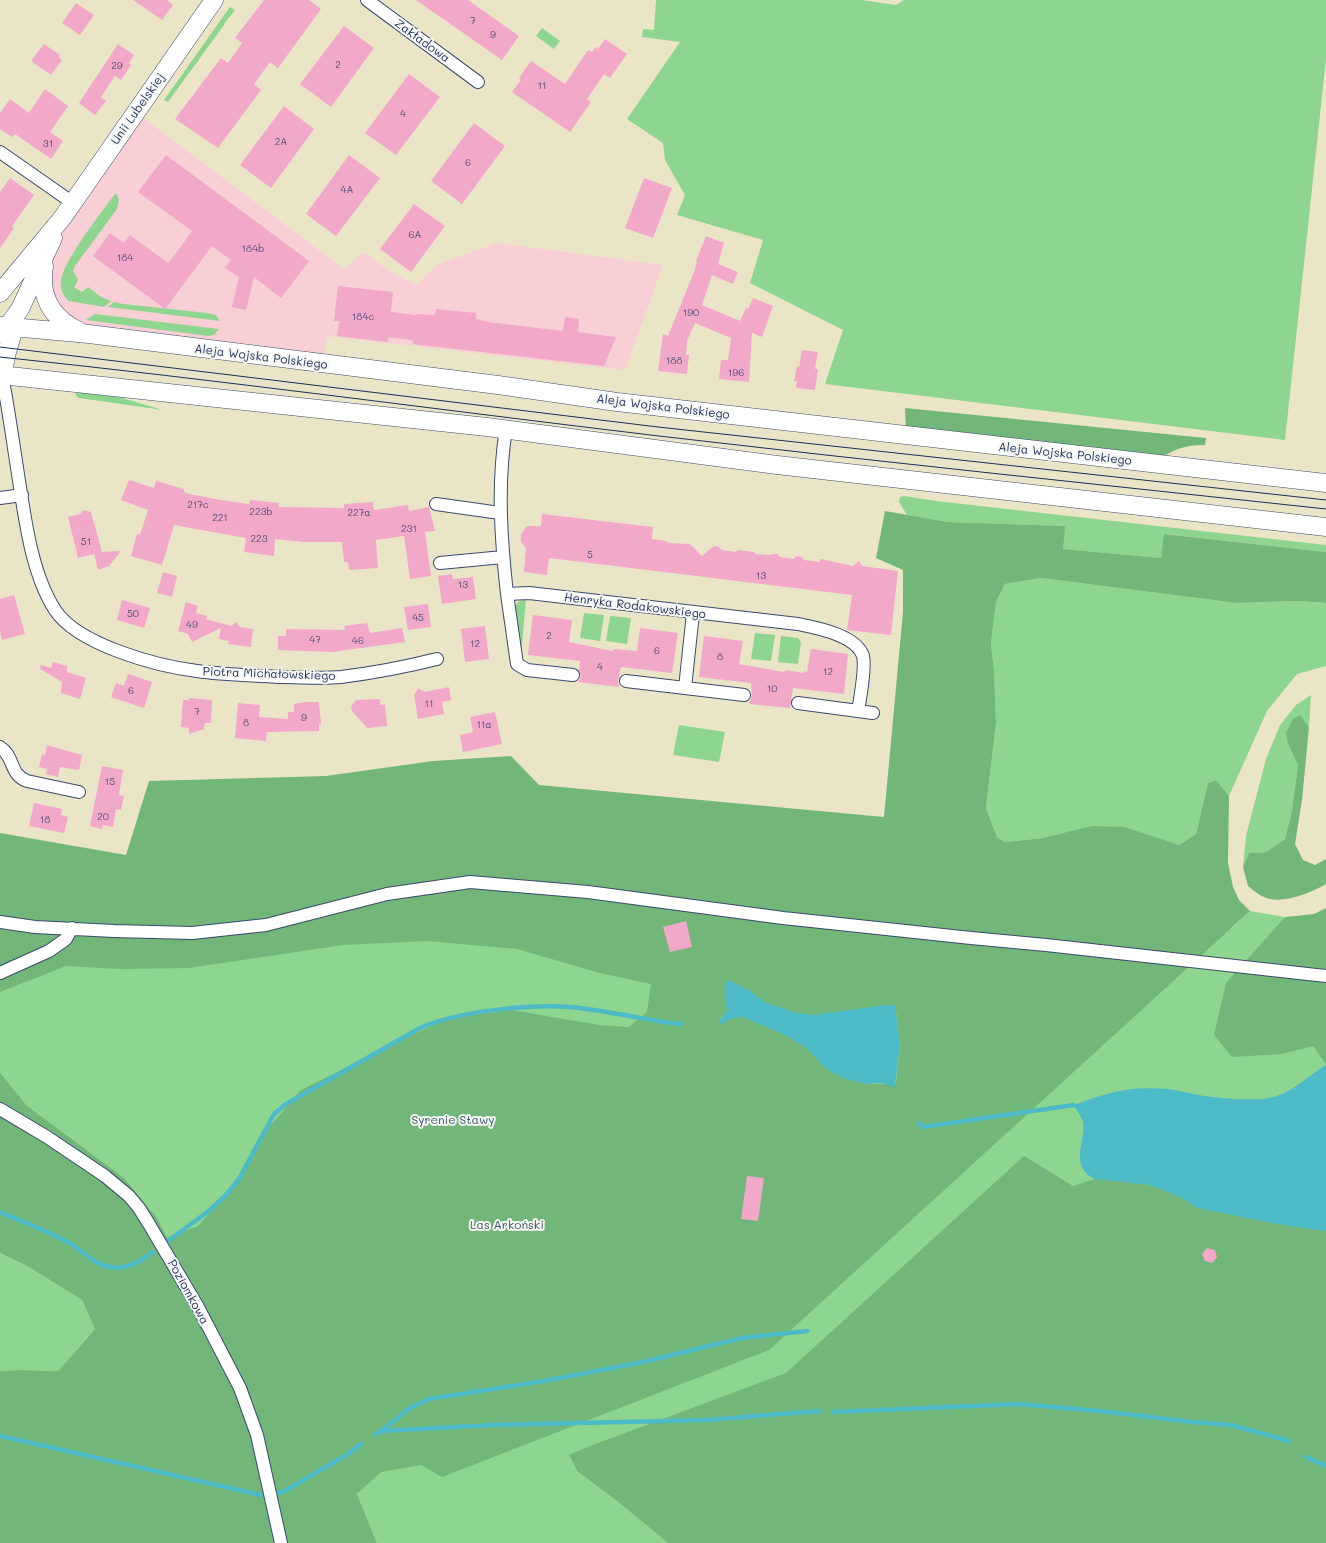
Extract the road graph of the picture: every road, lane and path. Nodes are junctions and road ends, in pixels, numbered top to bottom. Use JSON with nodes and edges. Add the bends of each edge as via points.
{"nodes":[{"id":1,"x":214,"y":0,"type":"edge"},
{"id":2,"x":367,"y":0,"type":"edge"},
{"id":3,"x":478,"y":82,"type":"dead end"},
{"id":4,"x":0,"y":152,"type":"edge"},
{"id":5,"x":73,"y":203,"type":"junction"},
{"id":6,"x":63,"y":218,"type":"junction"},
{"id":7,"x":46,"y":252,"type":"junction"},
{"id":8,"x":3,"y":291,"type":"edge"},
{"id":9,"x":0,"y":309,"type":"edge"},
{"id":10,"x":6,"y":329,"type":"edge"},
{"id":11,"x":89,"y":334,"type":"junction"},
{"id":12,"x":1,"y":372,"type":"edge"},
{"id":13,"x":506,"y":429,"type":"junction"},
{"id":14,"x":1326,"y":483,"type":"edge"},
{"id":15,"x":22,"y":495,"type":"junction"},
{"id":16,"x":0,"y":498,"type":"edge"},
{"id":17,"x":436,"y":504,"type":"dead end"},
{"id":18,"x":500,"y":513,"type":"junction"},
{"id":19,"x":1326,"y":527,"type":"edge"},
{"id":20,"x":503,"y":558,"type":"junction"},
{"id":21,"x":440,"y":563,"type":"dead end"},
{"id":22,"x":507,"y":594,"type":"junction"},
{"id":23,"x":693,"y":613,"type":"junction"},
{"id":24,"x":437,"y":659,"type":"dead end"},
{"id":25,"x":573,"y":675,"type":"dead end"},
{"id":26,"x":626,"y":681,"type":"dead end"},
{"id":27,"x":685,"y":688,"type":"junction"},
{"id":28,"x":744,"y":695,"type":"dead end"},
{"id":29,"x":798,"y":703,"type":"dead end"},
{"id":30,"x":858,"y":711,"type":"junction"},
{"id":31,"x":873,"y":713,"type":"dead end"},
{"id":32,"x":0,"y":747,"type":"edge"},
{"id":33,"x":79,"y":792,"type":"dead end"},
{"id":34,"x":0,"y":922,"type":"edge"},
{"id":35,"x":72,"y":928,"type":"junction"},
{"id":36,"x":0,"y":972,"type":"edge"},
{"id":37,"x":1326,"y":976,"type":"edge"},
{"id":38,"x":0,"y":1109,"type":"edge"},
{"id":39,"x":281,"y":1543,"type":"edge"}],
"edges":[{"from":1,"to":5,"type":"main road","name":"Unii Lubelskiej"},
{"from":2,"to":3,"type":"street","name":"Zakładowa"},
{"from":4,"to":5,"type":"street"},
{"from":5,"to":6,"type":"main road","name":"Unii Lubelskiej"},
{"from":6,"to":7,"type":"main road","name":"Unii Lubelskiej"},
{"from":6,"to":8,"type":"main road","name":"Unii Lubelskiej"},
{"from":7,"to":10,"type":"main road","name":"Unii Lubelskiej","via":[[25,300]]},
{"from":7,"to":11,"type":"main road","name":"Unii Lubelskiej","via":[[42,279],[47,303],[63,322]]},
{"from":8,"to":9,"type":"main road","name":"Unii Lubelskiej"},
{"from":10,"to":11,"type":"main road","name":"Aleja Wojska Polskiego"},
{"from":10,"to":12,"type":"main road","via":[[7,352]]},
{"from":11,"to":14,"type":"main road","name":"Aleja Wojska Polskiego","via":[[617,402]]},
{"from":12,"to":13,"type":"main road"},
{"from":12,"to":15,"type":"street","name":"Piotra Michałowskiego"},
{"from":13,"to":18,"type":"street"},
{"from":13,"to":19,"type":"main road","via":[[777,466]]},
{"from":15,"to":16,"type":"street"},
{"from":15,"to":24,"type":"street","name":"Piotra Michałowskiego","via":[[34,555],[43,586],[54,608],[76,630],[107,646],[190,670],[306,678],[374,673]]},
{"from":17,"to":18,"type":"street"},
{"from":18,"to":20,"type":"street"},
{"from":20,"to":21,"type":"street"},
{"from":20,"to":22,"type":"street"},
{"from":22,"to":23,"type":"street","name":"Henryka Rodakowskiego","via":[[529,593]]},
{"from":22,"to":25,"type":"street","via":[[517,664],[527,670]]},
{"from":23,"to":27,"type":"street"},
{"from":23,"to":30,"type":"street","name":"Henryka Rodakowskiego","via":[[813,627],[850,641],[863,657]]},
{"from":26,"to":27,"type":"street"},
{"from":27,"to":28,"type":"street"},
{"from":29,"to":30,"type":"street"},
{"from":30,"to":31,"type":"street"},
{"from":32,"to":33,"type":"street","via":[[8,754],[15,773],[27,782]]},
{"from":34,"to":35,"type":"street"},
{"from":35,"to":36,"type":"street","via":[[66,939],[49,951]]},
{"from":35,"to":37,"type":"street","via":[[192,933],[266,925],[388,894],[470,882],[596,893],[783,918]]},
{"from":38,"to":39,"type":"street","name":"Poziomkowa","via":[[105,1176],[129,1196],[150,1224],[240,1388],[258,1435]]}]}
